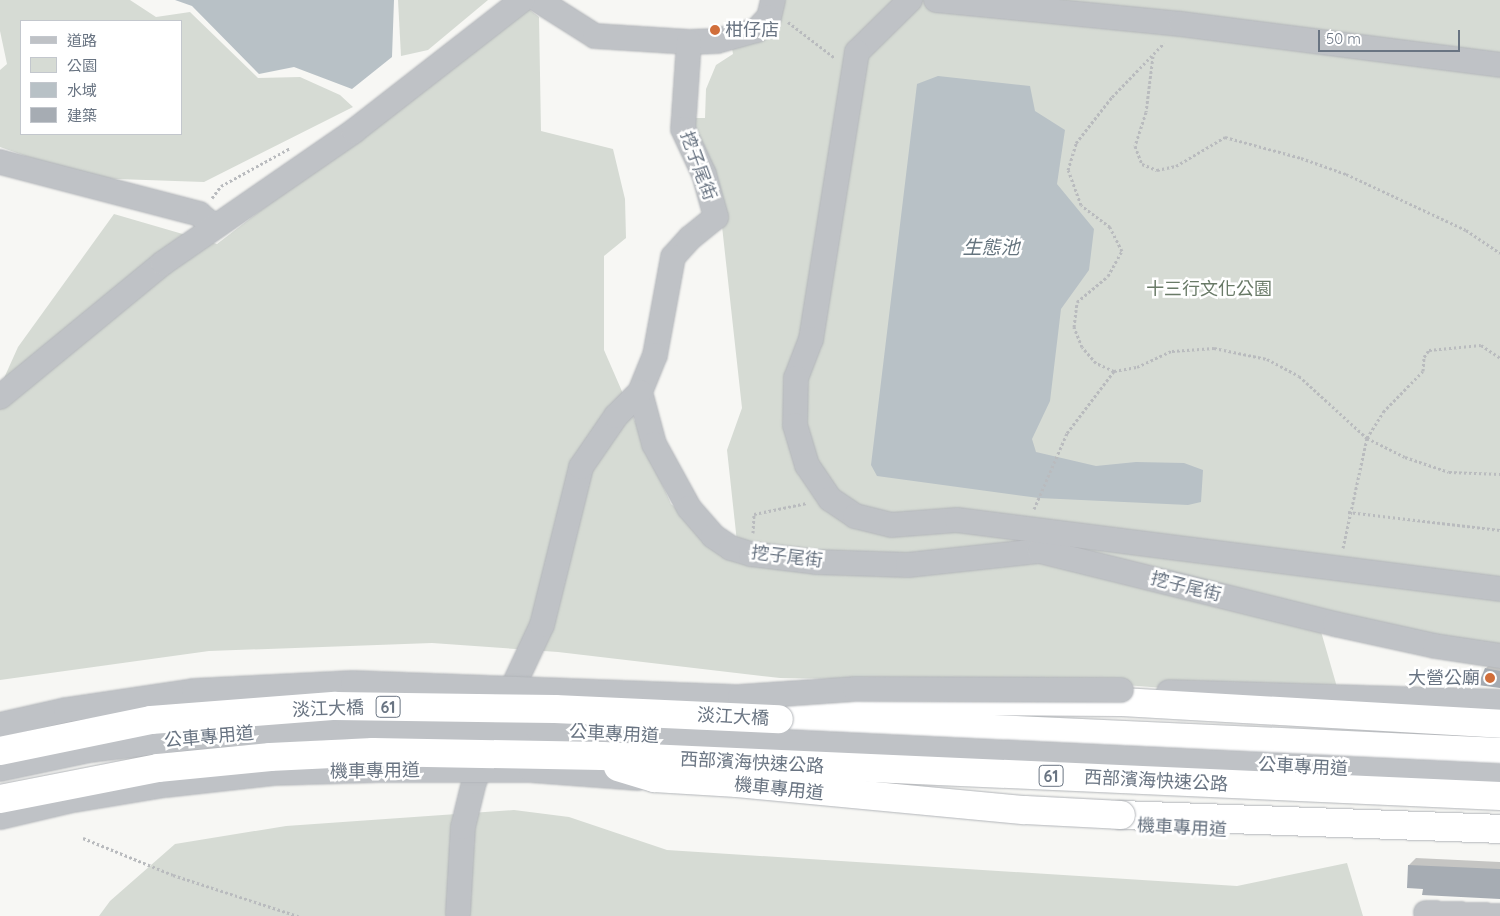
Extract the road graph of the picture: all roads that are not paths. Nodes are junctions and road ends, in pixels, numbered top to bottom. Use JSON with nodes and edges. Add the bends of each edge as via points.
{"nodes":[{"id":1,"x":522,"y":0,"type":"edge"},
{"id":2,"x":538,"y":0,"type":"edge"},
{"id":3,"x":910,"y":0,"type":"edge"},
{"id":4,"x":936,"y":0,"type":"edge"},
{"id":5,"x":1031,"y":5,"type":"edge"},
{"id":6,"x":770,"y":10,"type":"edge"},
{"id":7,"x":689,"y":42,"type":"junction"},
{"id":8,"x":1500,"y":65,"type":"edge"},
{"id":9,"x":0,"y":162,"type":"edge"},
{"id":10,"x":214,"y":226,"type":"junction"},
{"id":11,"x":640,"y":392,"type":"junction"},
{"id":12,"x":0,"y":397,"type":"edge"},
{"id":13,"x":1500,"y":589,"type":"edge"},
{"id":14,"x":1500,"y":656,"type":"edge"},
{"id":15,"x":1500,"y":702,"type":"edge"},
{"id":16,"x":780,"y":720,"type":"junction"},
{"id":17,"x":1500,"y":724,"type":"edge"},
{"id":18,"x":0,"y":725,"type":"edge"},
{"id":19,"x":0,"y":751,"type":"edge"},
{"id":20,"x":1500,"y":752,"type":"edge"},
{"id":21,"x":602,"y":756,"type":"junction"},
{"id":22,"x":0,"y":769,"type":"edge"},
{"id":23,"x":1500,"y":776,"type":"edge"},
{"id":24,"x":1500,"y":796,"type":"edge"},
{"id":25,"x":0,"y":800,"type":"edge"},
{"id":26,"x":0,"y":817,"type":"edge"},
{"id":27,"x":1500,"y":829,"type":"edge"},
{"id":28,"x":1500,"y":839,"type":"edge"},
{"id":29,"x":458,"y":913,"type":"dead end"},
{"id":30,"x":1426,"y":913,"type":"dead end"},
{"id":31,"x":1500,"y":916,"type":"edge"}],
"edges":[{"from":1,"to":10,"type":"lane","via":[[354,131]]},
{"from":2,"to":7,"type":"lane","via":[[595,36]]},
{"from":3,"to":13,"type":"lane","via":[[857,52],[811,340],[796,378],[798,433],[807,465],[830,499],[855,516],[891,525],[957,520]]},
{"from":4,"to":5,"type":"lane"},
{"from":5,"to":8,"type":"lane"},
{"from":6,"to":7,"type":"lane","via":[[758,30],[717,41]]},
{"from":7,"to":11,"type":"lane","name":"挖子尾街","via":[[683,129],[704,174],[716,217],[673,257],[655,356]]},
{"from":9,"to":10,"type":"lane","via":[[199,214]]},
{"from":10,"to":12,"type":"lane","via":[[163,263]]},
{"from":11,"to":14,"type":"lane","name":"挖子尾街","via":[[654,444],[689,508],[713,536],[731,548],[751,554],[816,562],[908,565],[1040,551],[1336,624]]},
{"from":11,"to":29,"type":"lane","via":[[616,416],[581,467],[542,625],[499,716],[472,790],[463,827]]},
{"from":15,"to":18,"type":"lane","bridge":true,"via":[[963,689],[855,689],[740,696],[353,683],[194,691],[66,710]]},
{"from":16,"to":17,"type":"highway","via":[[848,697],[949,702],[1122,702]]},
{"from":16,"to":19,"type":"highway","name":"淡江大橋","number":"61","bridge":true,"via":[[555,709],[336,706],[151,720]]},
{"from":16,"to":20,"type":"highway","number":"61"},
{"from":21,"to":24,"type":"highway","name":"西部濱海快速公路","number":"61","bridge":true},
{"from":21,"to":25,"type":"highway","number":"61","bridge":true,"via":[[373,752],[270,757],[158,768]]},
{"from":21,"to":27,"type":"highway","bridge":true,"via":[[615,766],[654,778],[1024,810]]},
{"from":22,"to":23,"type":"lane","name":"公車專用道","bridge":true,"via":[[90,750],[195,737],[350,727],[538,730]]},
{"from":26,"to":28,"type":"lane","name":"機車專用道","bridge":true,"via":[[68,801],[165,785],[273,774],[531,770],[738,785],[1116,825]]},
{"from":30,"to":31,"type":"lane"}]}
